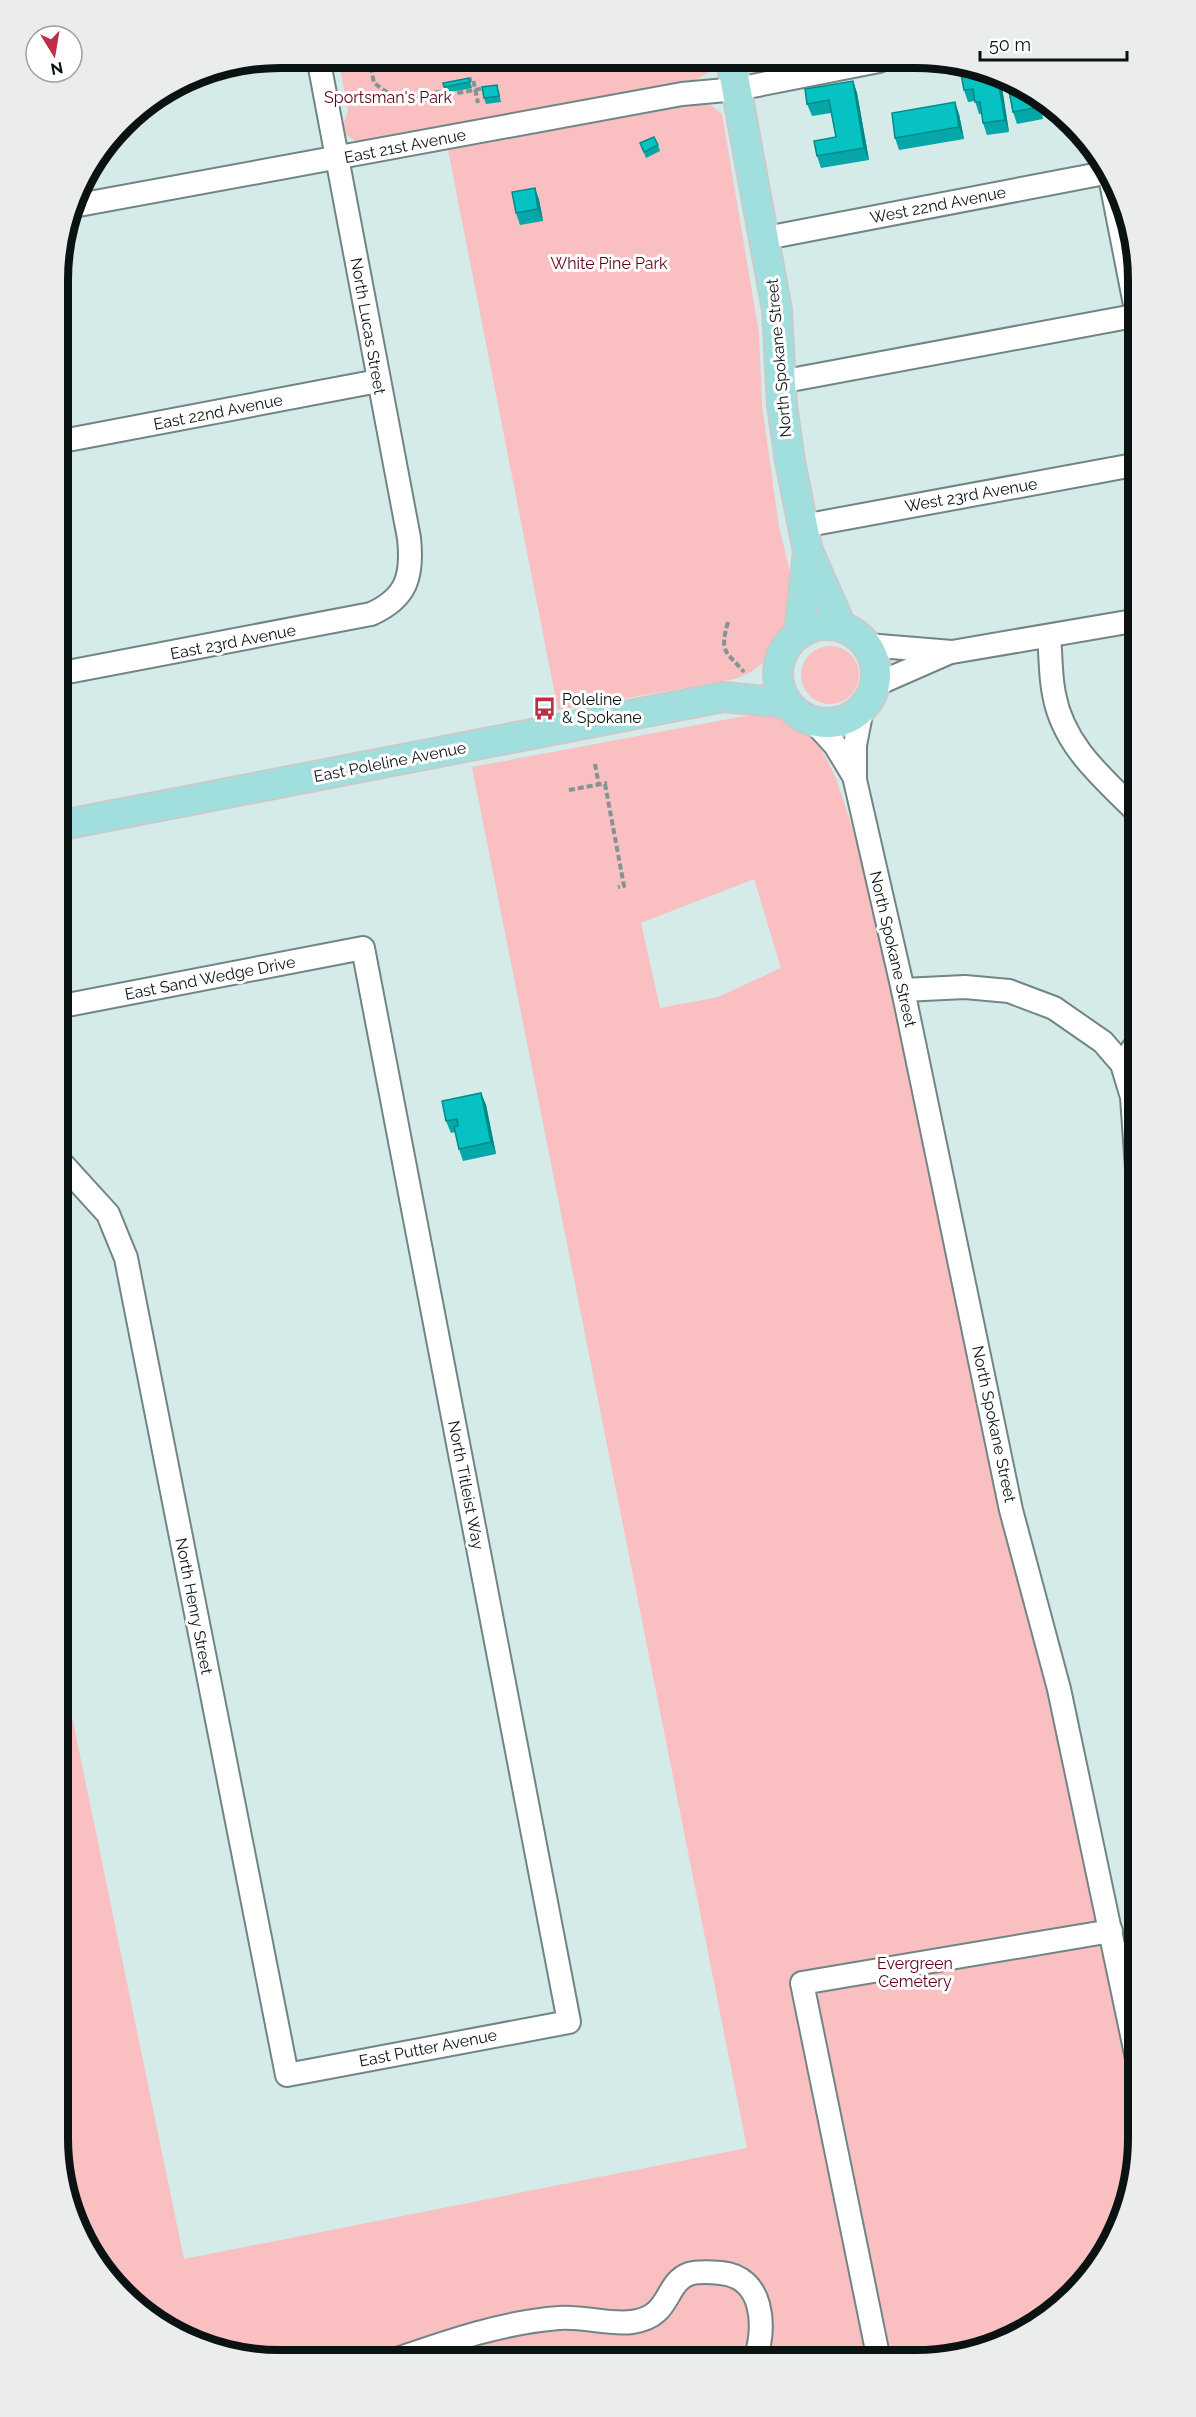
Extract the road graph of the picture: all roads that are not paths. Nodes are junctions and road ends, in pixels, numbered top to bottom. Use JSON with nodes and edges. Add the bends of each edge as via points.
{"nodes":[{"id":1,"x":320,"y":68,"type":"edge"},
{"id":2,"x":733,"y":68,"type":"edge"},
{"id":3,"x":844,"y":68,"type":"edge"},
{"id":4,"x":737,"y":89,"type":"junction"},
{"id":5,"x":338,"y":159,"type":"junction"},
{"id":6,"x":1100,"y":174,"type":"edge"},
{"id":7,"x":82,"y":204,"type":"edge"},
{"id":8,"x":1116,"y":210,"type":"edge"},
{"id":9,"x":766,"y":238,"type":"junction"},
{"id":10,"x":1128,"y":268,"type":"edge"},
{"id":11,"x":1128,"y":320,"type":"edge"},
{"id":12,"x":378,"y":381,"type":"junction"},
{"id":13,"x":780,"y":382,"type":"junction"},
{"id":14,"x":68,"y":440,"type":"edge"},
{"id":15,"x":1128,"y":466,"type":"edge"},
{"id":16,"x":805,"y":538,"type":"junction"},
{"id":17,"x":401,"y":594,"type":"joint"},
{"id":18,"x":1128,"y":622,"type":"edge"},
{"id":19,"x":842,"y":626,"type":"junction"},
{"id":20,"x":1049,"y":637,"type":"junction"},
{"id":21,"x":790,"y":643,"type":"junction"},
{"id":22,"x":867,"y":645,"type":"junction"},
{"id":23,"x":952,"y":652,"type":"junction"},
{"id":24,"x":68,"y":672,"type":"edge"},
{"id":25,"x":723,"y":697,"type":"junction"},
{"id":26,"x":869,"y":697,"type":"junction"},
{"id":27,"x":786,"y":703,"type":"junction"},
{"id":28,"x":813,"y":722,"type":"junction"},
{"id":29,"x":855,"y":780,"type":"junction"},
{"id":30,"x":1128,"y":803,"type":"edge"},
{"id":31,"x":68,"y":824,"type":"edge"},
{"id":32,"x":363,"y":948,"type":"joint"},
{"id":33,"x":903,"y":990,"type":"junction"},
{"id":34,"x":68,"y":1005,"type":"edge"},
{"id":35,"x":1128,"y":1056,"type":"edge"},
{"id":36,"x":1122,"y":1064,"type":"junction"},
{"id":37,"x":1128,"y":1083,"type":"edge"},
{"id":38,"x":68,"y":1170,"type":"edge"},
{"id":39,"x":1111,"y":1931,"type":"junction"},
{"id":40,"x":1128,"y":2017,"type":"edge"},
{"id":41,"x":569,"y":2022,"type":"joint"},
{"id":42,"x":287,"y":2075,"type":"joint"},
{"id":43,"x":425,"y":2350,"type":"edge"},
{"id":44,"x":758,"y":2350,"type":"edge"},
{"id":45,"x":877,"y":2350,"type":"edge"}],
"edges":[{"from":1,"to":5,"type":"street","name":"North Lucas Street"},
{"from":2,"to":4,"type":"main road","name":"North Spokane Street"},
{"from":3,"to":4,"type":"street","name":"East 21st Avenue"},
{"from":4,"to":5,"type":"street","name":"East 21st Avenue","via":[[682,94]]},
{"from":4,"to":9,"type":"main road","name":"North Spokane Street"},
{"from":5,"to":7,"type":"street","name":"East 21st Avenue"},
{"from":5,"to":12,"type":"street","name":"North Lucas Street"},
{"from":6,"to":9,"type":"street","name":"West 22nd Avenue"},
{"from":8,"to":10,"type":"street"},
{"from":9,"to":13,"type":"main road","name":"North Spokane Street","via":[[777,310]]},
{"from":11,"to":13,"type":"street"},
{"from":12,"to":14,"type":"street","name":"East 22nd Avenue"},
{"from":12,"to":17,"type":"street","name":"North Lucas Street","via":[[411,555]]},
{"from":13,"to":16,"type":"main road","name":"North Spokane Street"},
{"from":15,"to":16,"type":"street","name":"West 23rd Avenue"},
{"from":16,"to":19,"type":"main road","name":"North Spokane Street"},
{"from":16,"to":21,"type":"main road","name":"North Spokane Street"},
{"from":17,"to":24,"type":"street","name":"East 23rd Avenue","via":[[371,614],[329,624]]},
{"from":18,"to":20,"type":"street"},
{"from":19,"to":21,"type":"main road","via":[[819,625]]},
{"from":19,"to":22,"type":"main road"},
{"from":20,"to":23,"type":"street"},
{"from":20,"to":30,"type":"street","via":[[1054,695],[1064,727],[1085,760]]},
{"from":21,"to":25,"type":"main road","name":"East Poleline Avenue","via":[[745,687]]},
{"from":21,"to":27,"type":"main road","via":[[777,670]]},
{"from":22,"to":23,"type":"street"},
{"from":22,"to":26,"type":"main road","via":[[874,657]]},
{"from":23,"to":26,"type":"street"},
{"from":25,"to":27,"type":"main road","name":"East Poleline Avenue"},
{"from":25,"to":31,"type":"main road","name":"East Poleline Avenue"},
{"from":26,"to":28,"type":"main road","via":[[839,722]]},
{"from":26,"to":29,"type":"street","name":"North Spokane Street","via":[[855,745]]},
{"from":27,"to":28,"type":"main road"},
{"from":28,"to":29,"type":"street","name":"North Spokane Street","via":[[835,745]]},
{"from":29,"to":33,"type":"street","name":"North Spokane Street"},
{"from":32,"to":34,"type":"street","name":"East Sand Wedge Drive"},
{"from":32,"to":41,"type":"street","name":"North Titleist Way"},
{"from":33,"to":36,"type":"street","via":[[995,988],[1023,996],[1072,1019],[1103,1042]]},
{"from":33,"to":39,"type":"street","name":"North Spokane Street","via":[[1011,1510],[1059,1689]]},
{"from":35,"to":36,"type":"street"},
{"from":36,"to":37,"type":"street"},
{"from":38,"to":42,"type":"street","name":"North Henry Street","via":[[108,1214],[126,1258]]},
{"from":39,"to":40,"type":"street","name":"North Spokane Street"},
{"from":39,"to":45,"type":"street","via":[[802,1983]]},
{"from":41,"to":42,"type":"street","name":"East Putter Avenue"},
{"from":43,"to":44,"type":"street","via":[[528,2322],[576,2317],[630,2322],[646,2319],[661,2308],[679,2280],[687,2274],[706,2272],[733,2275],[757,2295]]}]}
